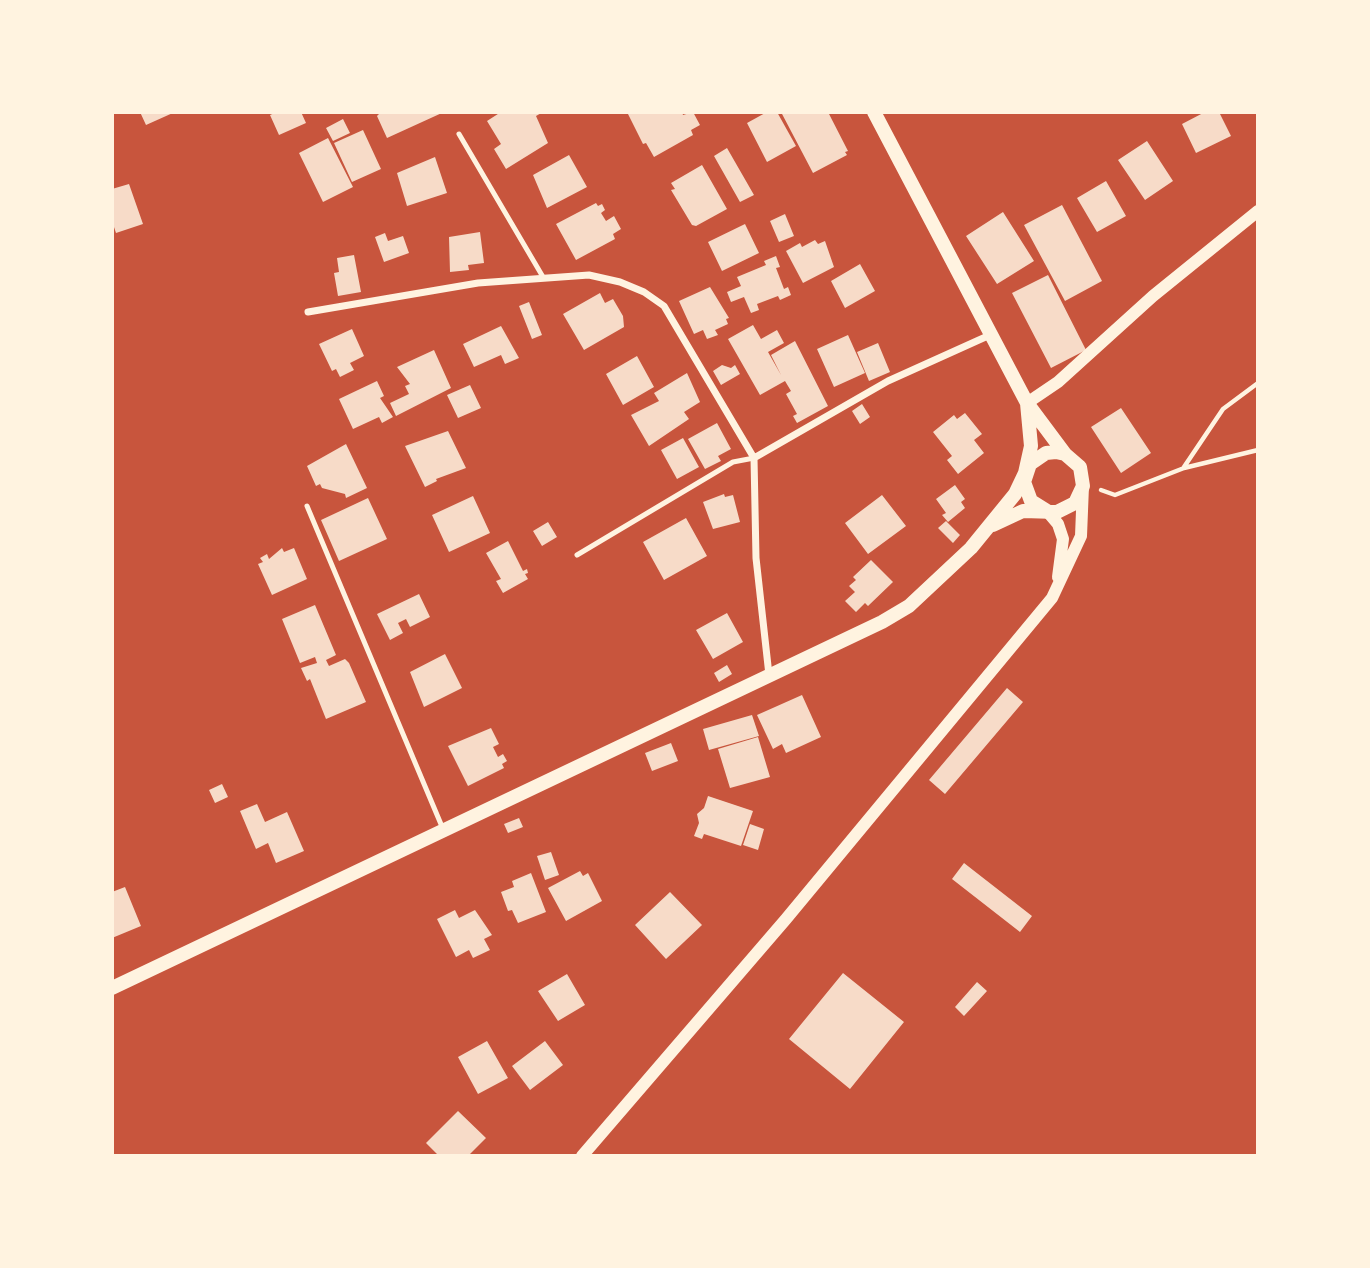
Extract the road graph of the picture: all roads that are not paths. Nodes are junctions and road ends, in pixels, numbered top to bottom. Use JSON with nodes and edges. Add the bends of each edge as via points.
{"nodes":[{"id":1,"x":874,"y":112,"type":"edge"},
{"id":2,"x":459,"y":134,"type":"dead end"},
{"id":3,"x":1258,"y":211,"type":"edge"},
{"id":4,"x":544,"y":277,"type":"junction"},
{"id":5,"x":308,"y":312,"type":"dead end"},
{"id":6,"x":990,"y":335,"type":"junction"},
{"id":7,"x":1027,"y":403,"type":"junction"},
{"id":8,"x":1065,"y":454,"type":"junction"},
{"id":9,"x":754,"y":458,"type":"junction"},
{"id":10,"x":1025,"y":473,"type":"junction"},
{"id":11,"x":1083,"y":486,"type":"junction"},
{"id":12,"x":307,"y":506,"type":"dead end"},
{"id":13,"x":1047,"y":511,"type":"junction"},
{"id":14,"x":985,"y":530,"type":"junction"},
{"id":15,"x":577,"y":555,"type":"dead end"},
{"id":16,"x":1052,"y":598,"type":"junction"},
{"id":17,"x":769,"y":676,"type":"junction"},
{"id":18,"x":443,"y":830,"type":"junction"},
{"id":19,"x":112,"y":988,"type":"edge"},
{"id":20,"x":582,"y":1156,"type":"edge"}],
"edges":[{"from":1,"to":6,"type":"main road"},
{"from":2,"to":4,"type":"lane"},
{"from":3,"to":7,"type":"street","via":[[1153,296],[1058,382]]},
{"from":4,"to":5,"type":"street","via":[[478,283]]},
{"from":4,"to":9,"type":"street","via":[[599,277],[644,292],[664,306]]},
{"from":6,"to":7,"type":"main road"},
{"from":6,"to":9,"type":"street","via":[[888,381]]},
{"from":7,"to":8,"type":"main road"},
{"from":7,"to":10,"type":"main road","via":[[1031,446]]},
{"from":8,"to":10,"type":"main road","via":[[1046,453]]},
{"from":8,"to":11,"type":"main road","via":[[1080,467]]},
{"from":9,"to":15,"type":"lane","via":[[733,462]]},
{"from":9,"to":17,"type":"street","via":[[756,558]]},
{"from":10,"to":13,"type":"main road","via":[[1031,501]]},
{"from":10,"to":14,"type":"main road","via":[[1015,494]]},
{"from":11,"to":13,"type":"main road","via":[[1075,503]]},
{"from":11,"to":16,"type":"street","via":[[1081,536]]},
{"from":12,"to":18,"type":"lane"},
{"from":13,"to":14,"type":"main road","via":[[1023,511]]},
{"from":13,"to":16,"type":"street","via":[[1063,539]]},
{"from":14,"to":17,"type":"main road","via":[[909,606]]},
{"from":16,"to":20,"type":"street","via":[[751,961]]},
{"from":17,"to":18,"type":"main road"},
{"from":18,"to":19,"type":"main road"}]}
